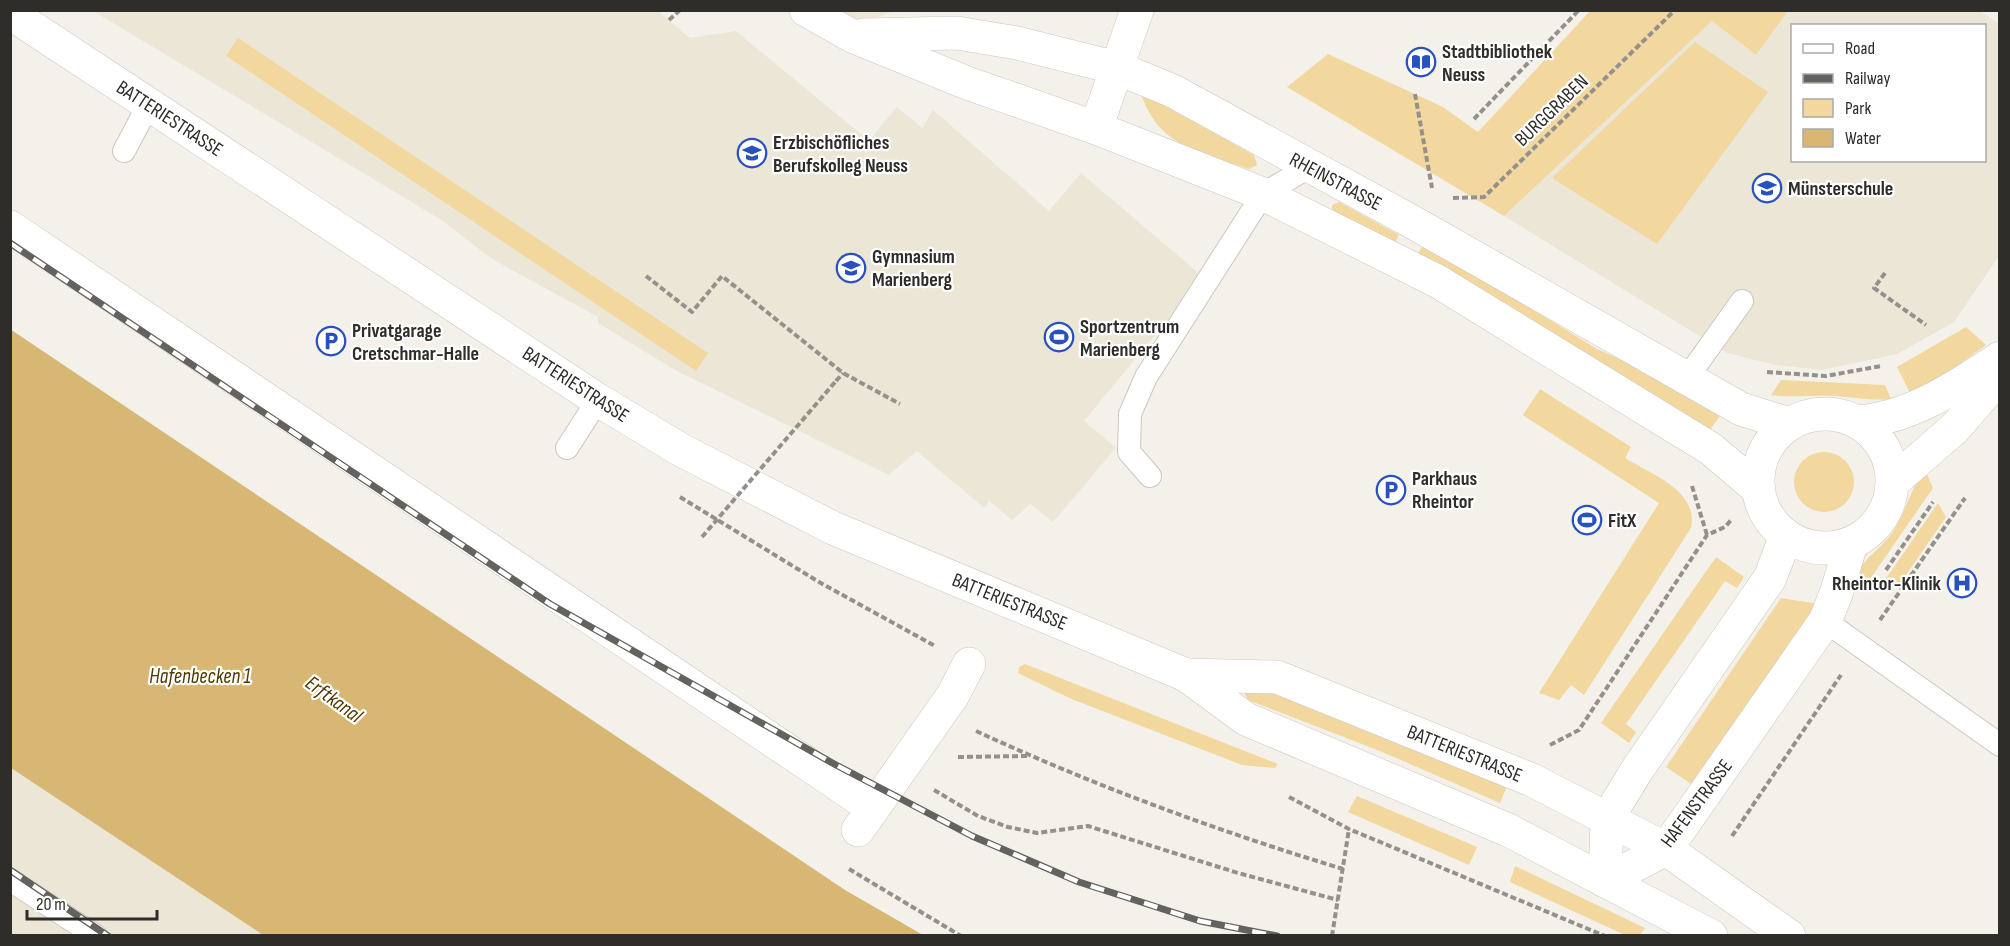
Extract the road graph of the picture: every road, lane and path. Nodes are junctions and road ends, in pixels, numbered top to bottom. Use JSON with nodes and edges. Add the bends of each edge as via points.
{"nodes":[{"id":1,"x":680,"y":10,"type":"edge"},
{"id":2,"x":806,"y":10,"type":"edge"},
{"id":3,"x":1137,"y":10,"type":"edge"},
{"id":4,"x":1579,"y":10,"type":"edge"},
{"id":5,"x":1676,"y":10,"type":"edge"},
{"id":6,"x":10,"y":13,"type":"edge"},
{"id":7,"x":669,"y":20,"type":"dead end"},
{"id":8,"x":852,"y":36,"type":"junction"},
{"id":9,"x":1117,"y":68,"type":"junction"},
{"id":10,"x":149,"y":104,"type":"junction"},
{"id":11,"x":1474,"y":119,"type":"dead end"},
{"id":12,"x":1096,"y":128,"type":"junction"},
{"id":13,"x":124,"y":151,"type":"dead end"},
{"id":14,"x":1310,"y":167,"type":"junction"},
{"id":15,"x":1263,"y":194,"type":"junction"},
{"id":16,"x":1444,"y":199,"type":"dead end"},
{"id":17,"x":10,"y":227,"type":"edge"},
{"id":18,"x":1885,"y":273,"type":"dead end"},
{"id":19,"x":646,"y":276,"type":"dead end"},
{"id":20,"x":1742,"y":301,"type":"dead end"},
{"id":21,"x":1926,"y":325,"type":"dead end"},
{"id":22,"x":2000,"y":358,"type":"edge"},
{"id":23,"x":1881,"y":366,"type":"dead end"},
{"id":24,"x":1767,"y":372,"type":"dead end"},
{"id":25,"x":843,"y":373,"type":"junction"},
{"id":26,"x":2000,"y":376,"type":"edge"},
{"id":27,"x":1687,"y":378,"type":"junction"},
{"id":28,"x":598,"y":400,"type":"junction"},
{"id":29,"x":900,"y":404,"type":"dead end"},
{"id":30,"x":1857,"y":422,"type":"junction"},
{"id":31,"x":1789,"y":424,"type":"junction"},
{"id":32,"x":567,"y":448,"type":"dead end"},
{"id":33,"x":1150,"y":477,"type":"dead end"},
{"id":34,"x":1690,"y":480,"type":"dead end"},
{"id":35,"x":1893,"y":482,"type":"junction"},
{"id":36,"x":1758,"y":489,"type":"junction"},
{"id":37,"x":1938,"y":496,"type":"dead end"},
{"id":38,"x":1786,"y":536,"type":"junction"},
{"id":39,"x":702,"y":537,"type":"dead end"},
{"id":40,"x":1851,"y":544,"type":"junction"},
{"id":41,"x":1880,"y":579,"type":"dead end"},
{"id":42,"x":1825,"y":621,"type":"junction"},
{"id":43,"x":969,"y":664,"type":"dead end"},
{"id":44,"x":1186,"y":675,"type":"junction"},
{"id":45,"x":931,"y":727,"type":"junction"},
{"id":46,"x":2000,"y":744,"type":"edge"},
{"id":47,"x":1548,"y":746,"type":"dead end"},
{"id":48,"x":1029,"y":756,"type":"junction"},
{"id":49,"x":900,"y":770,"type":"junction"},
{"id":50,"x":1289,"y":797,"type":"dead end"},
{"id":51,"x":866,"y":819,"type":"junction"},
{"id":52,"x":1607,"y":819,"type":"junction"},
{"id":53,"x":1349,"y":829,"type":"junction"},
{"id":54,"x":1666,"y":849,"type":"junction"},
{"id":55,"x":1343,"y":869,"type":"junction"},
{"id":56,"x":10,"y":880,"type":"edge"},
{"id":57,"x":1605,"y":881,"type":"junction"},
{"id":58,"x":1338,"y":900,"type":"junction"},
{"id":59,"x":96,"y":936,"type":"edge"},
{"id":60,"x":961,"y":936,"type":"edge"},
{"id":61,"x":1332,"y":936,"type":"edge"},
{"id":62,"x":1605,"y":936,"type":"edge"},
{"id":63,"x":1711,"y":936,"type":"edge"},
{"id":64,"x":1789,"y":936,"type":"edge"}],
"edges":[{"from":1,"to":7,"type":"path"},
{"from":2,"to":8,"type":"street"},
{"from":3,"to":9,"type":"street"},
{"from":4,"to":11,"type":"path"},
{"from":5,"to":16,"type":"path","name":"BURGGRABEN","via":[[1484,197]]},
{"from":6,"to":10,"type":"street","name":"BATTERIESTRASSE"},
{"from":8,"to":9,"type":"street","name":"RHEINSTRASSE","via":[[957,33],[1017,43]]},
{"from":8,"to":12,"type":"street","via":[[967,83]]},
{"from":9,"to":12,"type":"street"},
{"from":9,"to":14,"type":"street","name":"RHEINSTRASSE","via":[[1173,91]]},
{"from":10,"to":13,"type":"lane"},
{"from":10,"to":28,"type":"street","name":"BATTERIESTRASSE"},
{"from":12,"to":15,"type":"street"},
{"from":14,"to":15,"type":"lane"},
{"from":14,"to":27,"type":"street","name":"RHEINSTRASSE"},
{"from":15,"to":33,"type":"lane","via":[[1146,376],[1130,414],[1129,452]]},
{"from":15,"to":36,"type":"street","via":[[1437,281],[1711,449]]},
{"from":17,"to":51,"type":"street"},
{"from":18,"to":21,"type":"path","via":[[1874,288]]},
{"from":19,"to":25,"type":"path","via":[[692,312],[722,276]]},
{"from":20,"to":27,"type":"lane"},
{"from":22,"to":30,"type":"street","via":[[1907,412]]},
{"from":23,"to":24,"type":"path","via":[[1826,376]]},
{"from":25,"to":29,"type":"path"},
{"from":25,"to":39,"type":"path","bridge":true},
{"from":26,"to":35,"type":"street","via":[[1955,428]]},
{"from":27,"to":31,"type":"street","name":"RHEINSTRASSE","via":[[1741,409]]},
{"from":28,"to":32,"type":"lane"},
{"from":28,"to":44,"type":"street","name":"BATTERIESTRASSE","via":[[681,450],[833,528]]},
{"from":30,"to":31,"type":"street","via":[[1823,413]]},
{"from":30,"to":35,"type":"street","via":[[1884,447]]},
{"from":31,"to":36,"type":"street","via":[[1764,452],[1758,470]]},
{"from":34,"to":47,"type":"path","via":[[1707,535],[1579,730]]},
{"from":35,"to":40,"type":"street","via":[[1890,502],[1881,519]]},
{"from":36,"to":38,"type":"street","via":[[1762,507]]},
{"from":37,"to":41,"type":"path"},
{"from":38,"to":40,"type":"street","via":[[1806,546],[1828,549]]},
{"from":38,"to":52,"type":"street","via":[[1770,578]]},
{"from":40,"to":42,"type":"street","name":"HAFENSTRASSE"},
{"from":42,"to":46,"type":"lane"},
{"from":42,"to":54,"type":"street","name":"HAFENSTRASSE"},
{"from":43,"to":45,"type":"street"},
{"from":44,"to":52,"type":"street","name":"BATTERIESTRASSE","via":[[1277,678],[1532,780]]},
{"from":44,"to":57,"type":"street","name":"BATTERIESTRASSE","via":[[1246,719],[1508,830]]},
{"from":45,"to":48,"type":"path"},
{"from":45,"to":48,"type":"path","via":[[947,754],[961,758]]},
{"from":45,"to":49,"type":"street"},
{"from":48,"to":55,"type":"path","via":[[1225,832]]},
{"from":49,"to":51,"type":"street"},
{"from":49,"to":58,"type":"path","via":[[978,816],[1008,826],[1037,833],[1088,826]]},
{"from":50,"to":53,"type":"path"},
{"from":51,"to":60,"type":"path","via":[[835,861]]},
{"from":52,"to":54,"type":"street","name":"BATTERIESTRASSE"},
{"from":52,"to":57,"type":"street"},
{"from":53,"to":55,"type":"path"},
{"from":53,"to":62,"type":"path"},
{"from":54,"to":57,"type":"street","name":"HAFENSTRASSE"},
{"from":54,"to":64,"type":"street","name":"BATTERIESTRASSE"},
{"from":55,"to":58,"type":"path"},
{"from":56,"to":59,"type":"lane"},
{"from":57,"to":63,"type":"street","name":"BATTERIESTRASSE"},
{"from":58,"to":61,"type":"path"}]}
